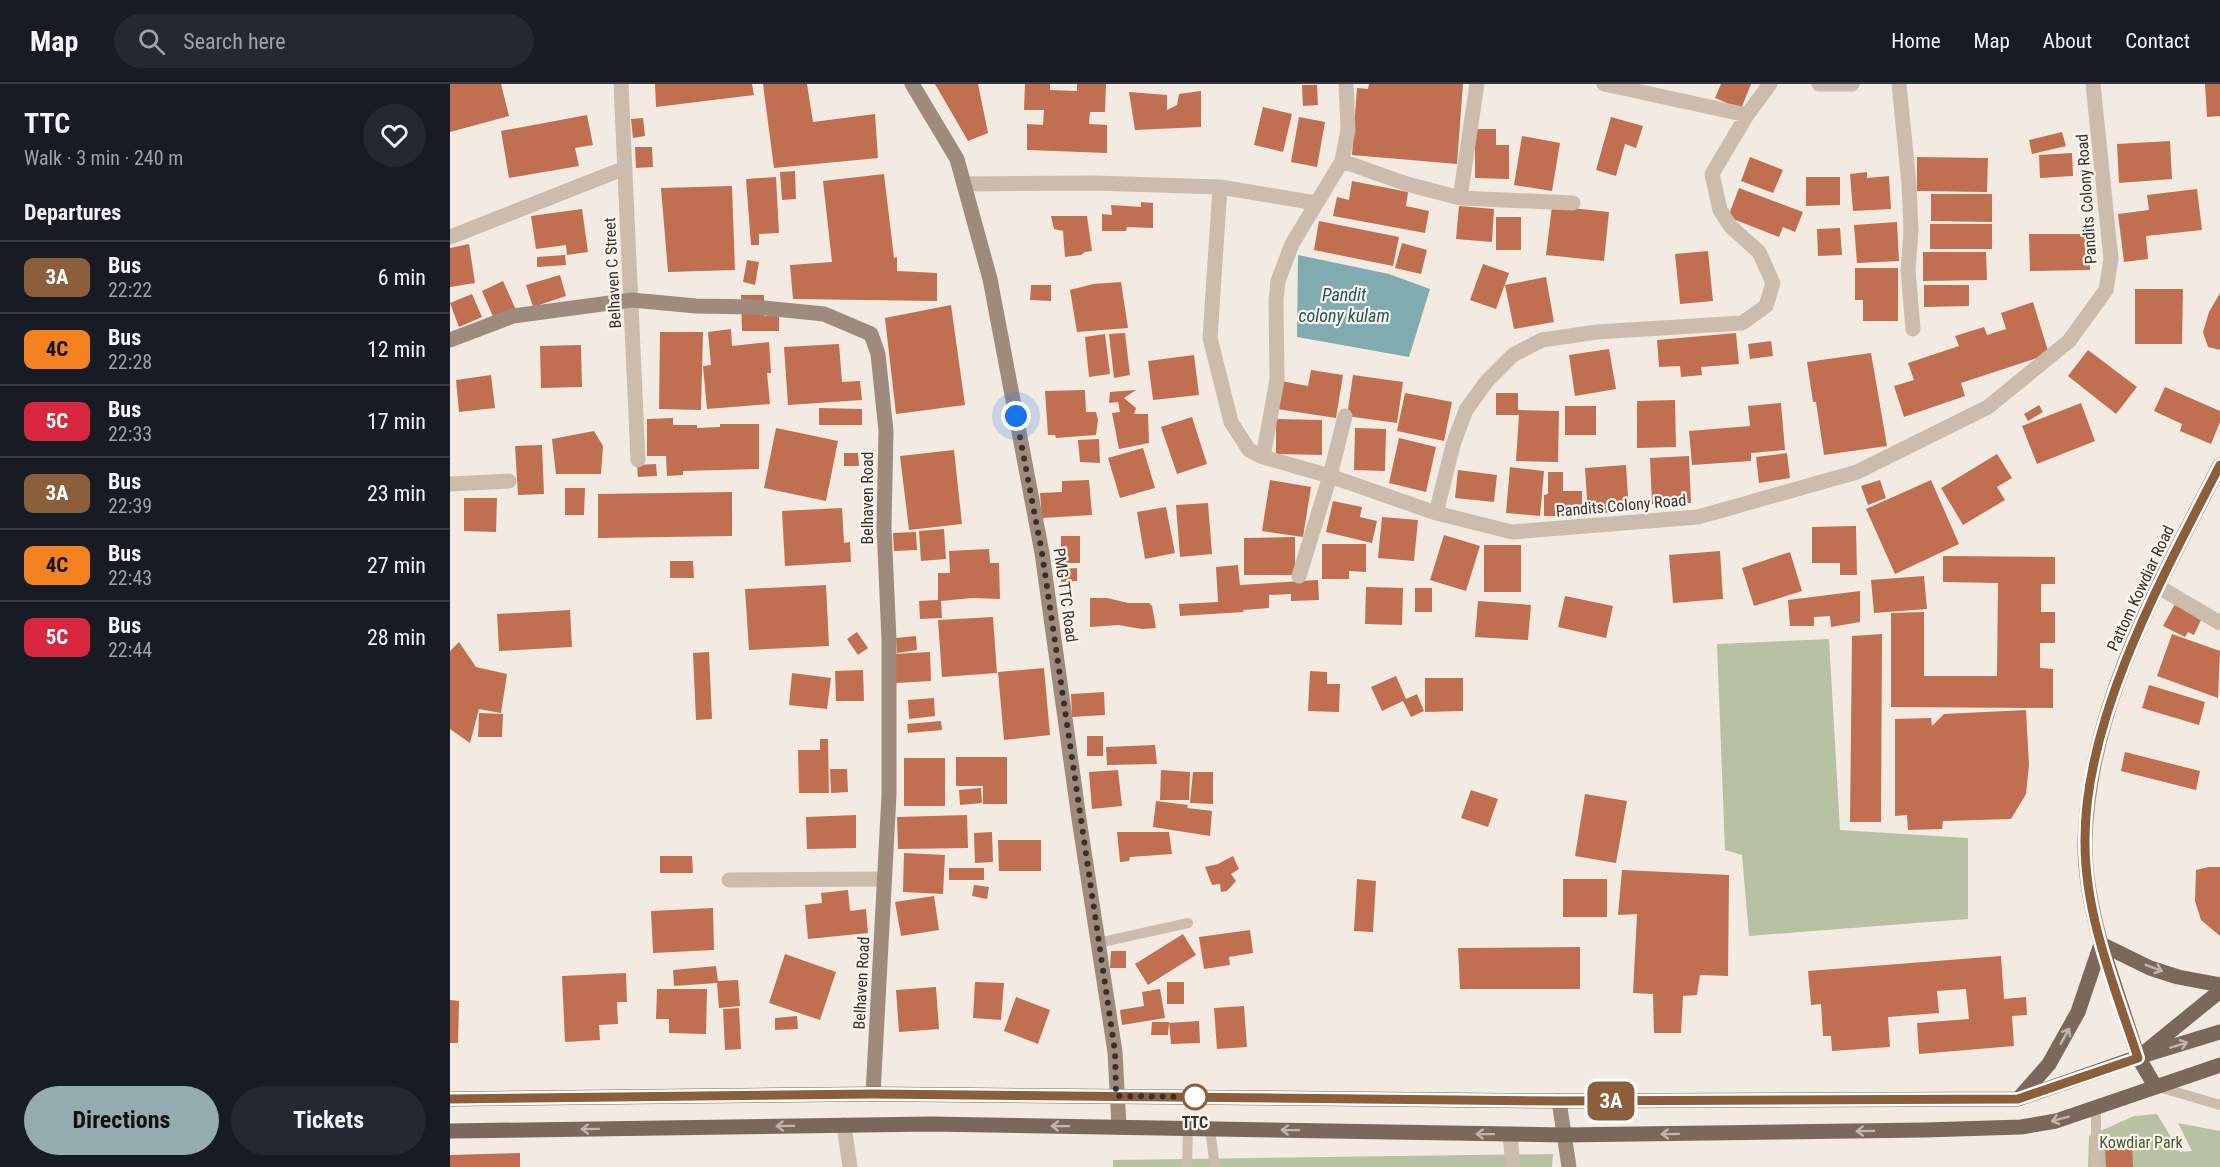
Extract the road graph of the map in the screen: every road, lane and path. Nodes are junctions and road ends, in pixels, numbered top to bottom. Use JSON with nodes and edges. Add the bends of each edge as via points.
{"nodes":[{"id":1,"x":621,"y":84,"type":"edge"},
{"id":2,"x":912,"y":84,"type":"edge"},
{"id":3,"x":1346,"y":84,"type":"edge"},
{"id":4,"x":1477,"y":84,"type":"edge"},
{"id":5,"x":1604,"y":84,"type":"edge"},
{"id":6,"x":1770,"y":84,"type":"edge"},
{"id":7,"x":1819,"y":84,"type":"edge"},
{"id":8,"x":1852,"y":84,"type":"edge"},
{"id":9,"x":1899,"y":84,"type":"edge"},
{"id":10,"x":2093,"y":84,"type":"edge"},
{"id":11,"x":1747,"y":115,"type":"junction"},
{"id":12,"x":1342,"y":161,"type":"junction"},
{"id":13,"x":626,"y":168,"type":"junction"},
{"id":14,"x":964,"y":184,"type":"junction"},
{"id":15,"x":1220,"y":187,"type":"junction"},
{"id":16,"x":1460,"y":198,"type":"junction"},
{"id":17,"x":1316,"y":203,"type":"junction"},
{"id":18,"x":1573,"y":203,"type":"dead end"},
{"id":19,"x":450,"y":237,"type":"edge"},
{"id":20,"x":632,"y":300,"type":"junction"},
{"id":21,"x":1913,"y":329,"type":"dead end"},
{"id":22,"x":450,"y":340,"type":"edge"},
{"id":23,"x":1345,"y":416,"type":"dead end"},
{"id":24,"x":1263,"y":457,"type":"junction"},
{"id":25,"x":638,"y":460,"type":"dead end"},
{"id":26,"x":2220,"y":465,"type":"edge"},
{"id":27,"x":1330,"y":476,"type":"junction"},
{"id":28,"x":509,"y":481,"type":"dead end"},
{"id":29,"x":450,"y":484,"type":"edge"},
{"id":30,"x":1436,"y":513,"type":"junction"},
{"id":31,"x":1299,"y":576,"type":"dead end"},
{"id":32,"x":2159,"y":587,"type":"junction"},
{"id":33,"x":2220,"y":623,"type":"edge"},
{"id":34,"x":884,"y":879,"type":"junction"},
{"id":35,"x":729,"y":880,"type":"dead end"},
{"id":36,"x":1188,"y":923,"type":"dead end"},
{"id":37,"x":1098,"y":943,"type":"junction"},
{"id":38,"x":2101,"y":944,"type":"junction"},
{"id":39,"x":2220,"y":985,"type":"edge"},
{"id":40,"x":2220,"y":991,"type":"edge"},
{"id":41,"x":2220,"y":1032,"type":"edge"},
{"id":42,"x":2138,"y":1058,"type":"junction"},
{"id":43,"x":2220,"y":1065,"type":"edge"},
{"id":44,"x":2155,"y":1086,"type":"junction"},
{"id":45,"x":873,"y":1094,"type":"junction"},
{"id":46,"x":1116,"y":1096,"type":"junction"},
{"id":47,"x":450,"y":1099,"type":"edge"},
{"id":48,"x":2018,"y":1099,"type":"junction"},
{"id":49,"x":1559,"y":1101,"type":"junction"},
{"id":50,"x":2220,"y":1105,"type":"edge"},
{"id":51,"x":2096,"y":1108,"type":"junction"},
{"id":52,"x":844,"y":1125,"type":"junction"},
{"id":53,"x":1119,"y":1128,"type":"junction"},
{"id":54,"x":1188,"y":1129,"type":"junction"},
{"id":55,"x":1210,"y":1129,"type":"junction"},
{"id":56,"x":450,"y":1131,"type":"edge"},
{"id":57,"x":1510,"y":1134,"type":"junction"},
{"id":58,"x":1564,"y":1135,"type":"junction"},
{"id":59,"x":850,"y":1167,"type":"edge"},
{"id":60,"x":1187,"y":1167,"type":"edge"},
{"id":61,"x":1215,"y":1167,"type":"edge"},
{"id":62,"x":1513,"y":1167,"type":"edge"},
{"id":63,"x":1569,"y":1167,"type":"edge"},
{"id":64,"x":2096,"y":1167,"type":"edge"}],
"edges":[{"from":1,"to":13,"type":"street","name":"Belhaven C Street"},
{"from":2,"to":14,"type":"street","name":"PMG TTC Road","via":[[957,159]]},
{"from":3,"to":12,"type":"street","via":[[1348,130]]},
{"from":4,"to":16,"type":"street"},
{"from":5,"to":11,"type":"street"},
{"from":6,"to":11,"type":"street"},
{"from":7,"to":8,"type":"street"},
{"from":9,"to":21,"type":"street","via":[[1909,183],[1908,270]]},
{"from":10,"to":30,"type":"street","name":"Pandits Colony Road","via":[[2111,259],[2106,290],[2069,341],[1988,407],[1857,472],[1698,517],[1512,532]]},
{"from":11,"to":30,"type":"street","via":[[1712,174],[1720,210],[1731,227],[1759,252],[1773,283],[1766,306],[1742,322],[1597,332],[1542,340],[1513,356],[1487,381],[1466,410]]},
{"from":12,"to":16,"type":"street"},
{"from":12,"to":17,"type":"street"},
{"from":13,"to":19,"type":"street"},
{"from":13,"to":20,"type":"street","name":"Belhaven C Street"},
{"from":14,"to":15,"type":"street"},
{"from":14,"to":37,"type":"street","name":"PMG TTC Road","via":[[990,279],[1042,553]]},
{"from":15,"to":17,"type":"street"},
{"from":15,"to":24,"type":"street","via":[[1210,338],[1231,422],[1249,450]]},
{"from":16,"to":18,"type":"street"},
{"from":17,"to":24,"type":"street","via":[[1292,244],[1278,281],[1277,380]]},
{"from":20,"to":22,"type":"street","name":"Belhaven Road","via":[[513,316]]},
{"from":20,"to":25,"type":"street","name":"Belhaven C Street"},
{"from":20,"to":34,"type":"street","name":"Belhaven Road","via":[[824,314],[871,334],[878,354],[886,431],[889,795]]},
{"from":23,"to":27,"type":"street"},
{"from":24,"to":27,"type":"street","name":"Pandits Colony Road"},
{"from":26,"to":32,"type":"street","name":"Pattom Kowdiar Road"},
{"from":27,"to":30,"type":"street","name":"Pandits Colony Road"},
{"from":27,"to":31,"type":"street"},
{"from":28,"to":29,"type":"street"},
{"from":32,"to":33,"type":"street"},
{"from":32,"to":38,"type":"street","name":"Pattom Kowdiar Road","via":[[2131,648],[2093,762],[2085,842],[2092,913]]},
{"from":34,"to":35,"type":"street"},
{"from":34,"to":45,"type":"street","name":"Belhaven Road"},
{"from":36,"to":37,"type":"lane"},
{"from":37,"to":46,"type":"street","name":"PMG TTC Road","via":[[1115,1052]]},
{"from":38,"to":39,"type":"main road","one_way":true,"via":[[2150,968]]},
{"from":38,"to":42,"type":"main road"},
{"from":48,"to":38,"type":"main road","one_way":true,"via":[[2049,1064],[2079,1012]]},
{"from":40,"to":42,"type":"main road"},
{"from":42,"to":41,"type":"main road","one_way":true},
{"from":42,"to":44,"type":"main road"},
{"from":42,"to":48,"type":"main road"},
{"from":43,"to":44,"type":"main road"},
{"from":44,"to":50,"type":"lane"},
{"from":44,"to":51,"type":"main road"},
{"from":45,"to":46,"type":"main road"},
{"from":45,"to":47,"type":"main road"},
{"from":46,"to":49,"type":"main road"},
{"from":46,"to":53,"type":"street","name":"PMG TTC Road"},
{"from":48,"to":49,"type":"main road"},
{"from":49,"to":58,"type":"street"},
{"from":51,"to":58,"type":"main road","one_way":true,"via":[[2056,1121],[2021,1126]]},
{"from":51,"to":64,"type":"lane"},
{"from":53,"to":52,"type":"main road","one_way":true},
{"from":52,"to":56,"type":"main road","one_way":true},
{"from":52,"to":59,"type":"street"},
{"from":53,"to":54,"type":"main road"},
{"from":54,"to":55,"type":"main road"},
{"from":54,"to":60,"type":"lane"},
{"from":57,"to":55,"type":"main road","one_way":true},
{"from":55,"to":61,"type":"lane"},
{"from":57,"to":58,"type":"main road"},
{"from":57,"to":62,"type":"street"},
{"from":58,"to":63,"type":"street"}]}
